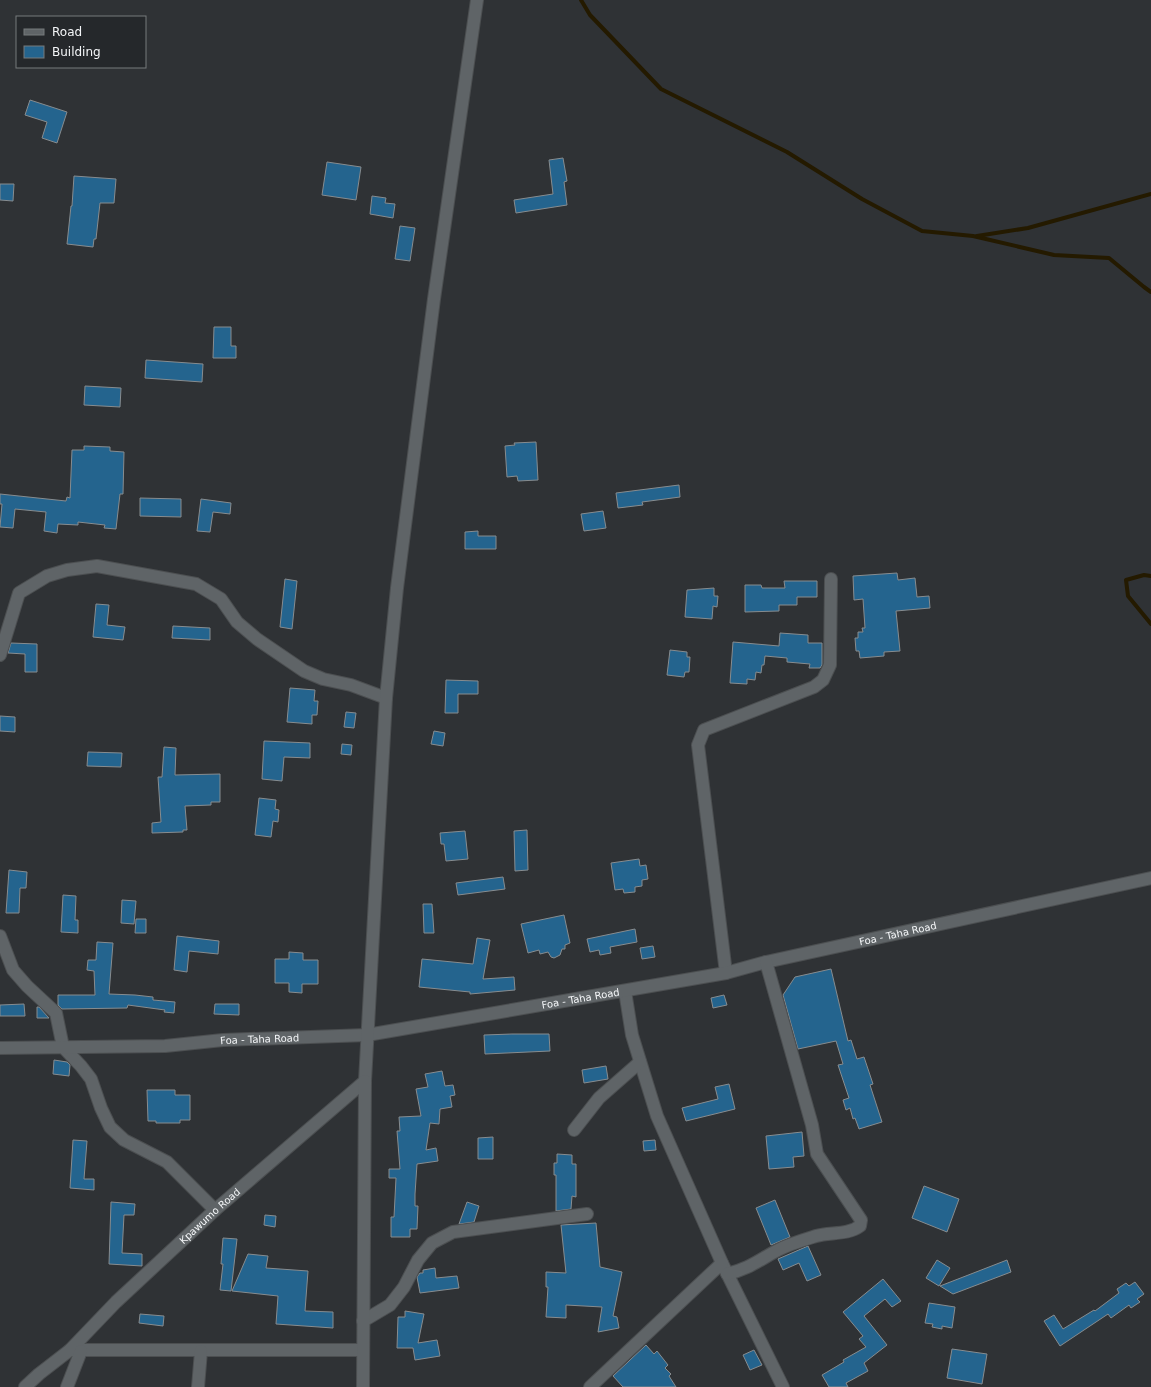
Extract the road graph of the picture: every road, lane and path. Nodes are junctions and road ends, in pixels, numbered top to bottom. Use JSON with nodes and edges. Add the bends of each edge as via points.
{"nodes":[{"id":1,"x":477,"y":0,"type":"edge"},
{"id":2,"x":831,"y":579,"type":"dead end"},
{"id":3,"x":0,"y":656,"type":"edge"},
{"id":4,"x":386,"y":698,"type":"junction"},
{"id":5,"x":1151,"y":878,"type":"edge"},
{"id":6,"x":0,"y":936,"type":"edge"},
{"id":7,"x":766,"y":962,"type":"junction"},
{"id":8,"x":726,"y":973,"type":"junction"},
{"id":9,"x":625,"y":991,"type":"junction"},
{"id":10,"x":367,"y":1035,"type":"junction"},
{"id":11,"x":63,"y":1047,"type":"junction"},
{"id":12,"x":0,"y":1048,"type":"edge"},
{"id":13,"x":640,"y":1062,"type":"junction"},
{"id":14,"x":365,"y":1081,"type":"junction"},
{"id":15,"x":574,"y":1130,"type":"dead end"},
{"id":16,"x":215,"y":1210,"type":"junction"},
{"id":17,"x":587,"y":1214,"type":"dead end"},
{"id":18,"x":725,"y":1268,"type":"junction"},
{"id":19,"x":363,"y":1320,"type":"junction"},
{"id":20,"x":363,"y":1350,"type":"junction"},
{"id":21,"x":76,"y":1351,"type":"junction"},
{"id":22,"x":201,"y":1351,"type":"junction"},
{"id":23,"x":25,"y":1387,"type":"edge"},
{"id":24,"x":67,"y":1387,"type":"edge"},
{"id":25,"x":198,"y":1387,"type":"edge"},
{"id":26,"x":363,"y":1387,"type":"edge"},
{"id":27,"x":590,"y":1387,"type":"edge"},
{"id":28,"x":783,"y":1387,"type":"edge"}],
"edges":[{"from":1,"to":4,"type":"street","via":[[433,306],[401,556]]},
{"from":2,"to":8,"type":"street","via":[[830,665],[823,680],[814,687],[704,730],[698,745]]},
{"from":3,"to":4,"type":"street","via":[[19,592],[47,576],[97,566],[196,584],[221,599],[237,622],[257,639],[304,671]]},
{"from":4,"to":10,"type":"street"},
{"from":5,"to":7,"type":"street","name":"Foa - Taha Road"},
{"from":6,"to":11,"type":"street","via":[[13,970],[56,1013]]},
{"from":7,"to":8,"type":"street","name":"Foa - Taha Road"},
{"from":7,"to":18,"type":"street","via":[[812,1125],[817,1154],[861,1220],[860,1226],[855,1230],[811,1238],[779,1250],[741,1270]]},
{"from":8,"to":9,"type":"street","name":"Foa - Taha Road"},
{"from":9,"to":10,"type":"street","name":"Foa - Taha Road"},
{"from":9,"to":13,"type":"street","via":[[632,1035]]},
{"from":10,"to":11,"type":"street","name":"Foa - Taha Road","via":[[223,1040],[165,1046]]},
{"from":10,"to":14,"type":"street"},
{"from":11,"to":12,"type":"street","name":"Foa - Taha Road"},
{"from":11,"to":16,"type":"street","via":[[90,1079],[110,1127],[124,1140],[168,1162]]},
{"from":13,"to":15,"type":"street","via":[[599,1098]]},
{"from":13,"to":18,"type":"street","via":[[657,1116]]},
{"from":14,"to":16,"type":"street","name":"Kpawumo Road"},
{"from":14,"to":19,"type":"street"},
{"from":16,"to":21,"type":"street","name":"Kpawumo Road","via":[[116,1302]]},
{"from":17,"to":19,"type":"street","via":[[453,1232],[432,1243],[390,1304]]},
{"from":18,"to":27,"type":"street"},
{"from":18,"to":28,"type":"street"},
{"from":19,"to":20,"type":"street"},
{"from":20,"to":22,"type":"street"},
{"from":20,"to":26,"type":"street"},
{"from":21,"to":22,"type":"street"},
{"from":21,"to":23,"type":"street","name":"Kpawumo Road","via":[[39,1374]]},
{"from":21,"to":24,"type":"street"},
{"from":22,"to":25,"type":"street"}]}
